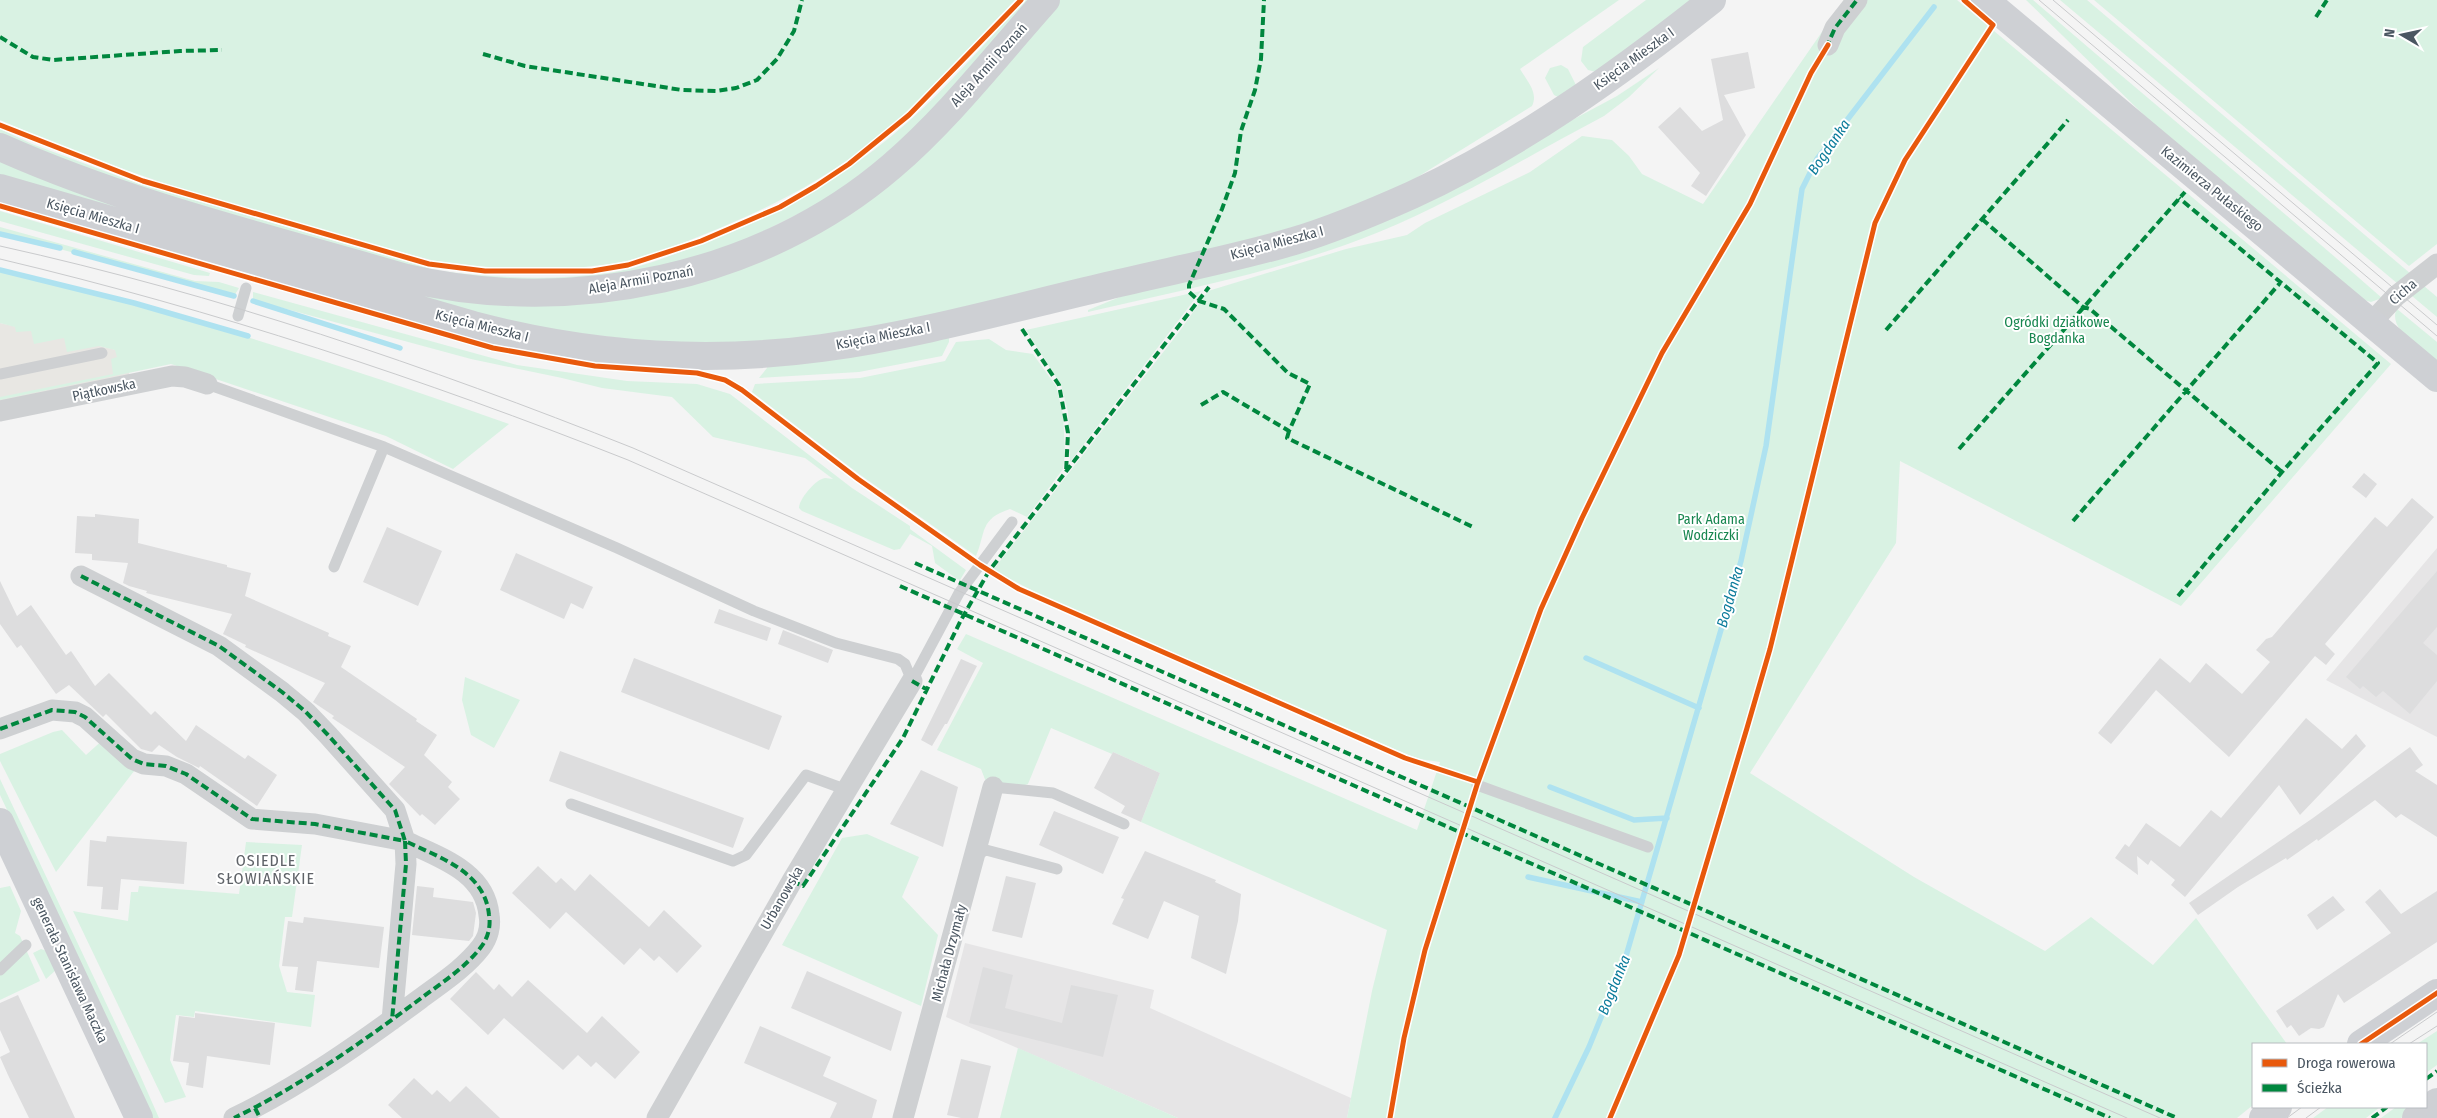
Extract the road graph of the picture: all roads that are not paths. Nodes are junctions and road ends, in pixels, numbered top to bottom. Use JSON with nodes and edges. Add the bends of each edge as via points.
{"nodes":[{"id":1,"x":1046,"y":0,"type":"edge"},
{"id":2,"x":1712,"y":0,"type":"edge"},
{"id":3,"x":1857,"y":0,"type":"edge"},
{"id":4,"x":1985,"y":0,"type":"edge"},
{"id":5,"x":1828,"y":45,"type":"dead end"},
{"id":6,"x":0,"y":147,"type":"edge"},
{"id":7,"x":0,"y":188,"type":"edge"},
{"id":8,"x":2437,"y":264,"type":"edge"},
{"id":9,"x":436,"y":285,"type":"joint"},
{"id":10,"x":246,"y":288,"type":"dead end"},
{"id":11,"x":238,"y":316,"type":"dead end"},
{"id":12,"x":2372,"y":322,"type":"junction"},
{"id":13,"x":102,"y":353,"type":"dead end"},
{"id":14,"x":0,"y":374,"type":"edge"},
{"id":15,"x":2437,"y":378,"type":"edge"},
{"id":16,"x":207,"y":384,"type":"joint"},
{"id":17,"x":0,"y":411,"type":"edge"},
{"id":18,"x":384,"y":447,"type":"junction"},
{"id":19,"x":1012,"y":522,"type":"dead end"},
{"id":20,"x":334,"y":567,"type":"dead end"},
{"id":21,"x":81,"y":576,"type":"dead end"},
{"id":22,"x":912,"y":681,"type":"junction"},
{"id":23,"x":0,"y":729,"type":"edge"},
{"id":24,"x":1477,"y":785,"type":"dead end"},
{"id":25,"x":993,"y":787,"type":"joint"},
{"id":26,"x":847,"y":790,"type":"junction"},
{"id":27,"x":571,"y":804,"type":"dead end"},
{"id":28,"x":0,"y":822,"type":"edge"},
{"id":29,"x":1124,"y":824,"type":"dead end"},
{"id":30,"x":405,"y":841,"type":"junction"},
{"id":31,"x":1648,"y":847,"type":"dead end"},
{"id":32,"x":975,"y":856,"type":"junction"},
{"id":33,"x":1057,"y":869,"type":"dead end"},
{"id":34,"x":26,"y":945,"type":"dead end"},
{"id":35,"x":0,"y":970,"type":"edge"},
{"id":36,"x":2437,"y":993,"type":"edge"},
{"id":37,"x":392,"y":1020,"type":"junction"},
{"id":38,"x":2363,"y":1043,"type":"edge"},
{"id":39,"x":2437,"y":1102,"type":"edge"},
{"id":40,"x":2277,"y":1108,"type":"edge"},
{"id":41,"x":258,"y":1113,"type":"edge"},
{"id":42,"x":662,"y":1116,"type":"edge"},
{"id":43,"x":139,"y":1118,"type":"edge"},
{"id":44,"x":234,"y":1118,"type":"edge"},
{"id":45,"x":903,"y":1118,"type":"edge"},
{"id":46,"x":2263,"y":1118,"type":"edge"},
{"id":47,"x":2416,"y":1118,"type":"edge"}],
"edges":[{"from":1,"to":9,"type":"street","name":"Aleja Armii Poznań","via":[[916,144],[891,167],[845,202],[790,234],[750,252],[692,271],[604,288],[528,292]]},
{"from":2,"to":7,"type":"street","name":"Księcia Mieszka I","via":[[1609,78],[1522,135],[1440,181],[1348,222],[1286,243],[924,328],[819,349],[736,355],[660,355],[616,352],[529,338],[473,325]]},
{"from":3,"to":5,"type":"street","via":[[1835,28]]},
{"from":4,"to":12,"type":"street","name":"Kazimierza Pułaskiego"},
{"from":6,"to":9,"type":"street","name":"Księcia Mieszka I","via":[[58,172],[157,207]]},
{"from":8,"to":12,"type":"street","name":"Cicha","via":[[2396,296]]},
{"from":10,"to":11,"type":"lane"},
{"from":12,"to":15,"type":"street","name":"Kazimierza Pułaskiego"},
{"from":13,"to":14,"type":"lane"},
{"from":16,"to":17,"type":"street","name":"Piątkowska","via":[[172,376]]},
{"from":16,"to":18,"type":"lane"},
{"from":18,"to":20,"type":"lane"},
{"from":18,"to":22,"type":"lane","via":[[754,611],[836,643],[898,659]]},
{"from":19,"to":22,"type":"lane","via":[[959,593]]},
{"from":21,"to":30,"type":"street","via":[[219,646],[282,692],[306,712],[395,810]]},
{"from":22,"to":26,"type":"street","name":"Urbanowska"},
{"from":23,"to":30,"type":"street","via":[[52,710],[74,712],[85,717],[132,759],[186,774],[252,820],[315,824]]},
{"from":24,"to":31,"type":"lane"},
{"from":25,"to":29,"type":"lane","via":[[1053,793]]},
{"from":25,"to":32,"type":"street","name":"Michała Drzymały"},
{"from":26,"to":27,"type":"lane","via":[[806,775],[746,855],[734,860]]},
{"from":26,"to":42,"type":"street","name":"Urbanowska","via":[[792,881]]},
{"from":28,"to":43,"type":"street","name":"generała Stanisława Maczka"},
{"from":30,"to":37,"type":"street","via":[[405,883]]},
{"from":30,"to":37,"type":"street","via":[[448,860],[470,877],[487,902],[490,926],[481,948],[447,979]]},
{"from":32,"to":33,"type":"lane","via":[[986,850]]},
{"from":32,"to":45,"type":"street","name":"Michała Drzymały"},
{"from":34,"to":35,"type":"lane"},
{"from":36,"to":38,"type":"street"},
{"from":37,"to":41,"type":"street"},
{"from":39,"to":47,"type":"street"},
{"from":40,"to":46,"type":"street"},
{"from":41,"to":44,"type":"street"}]}
